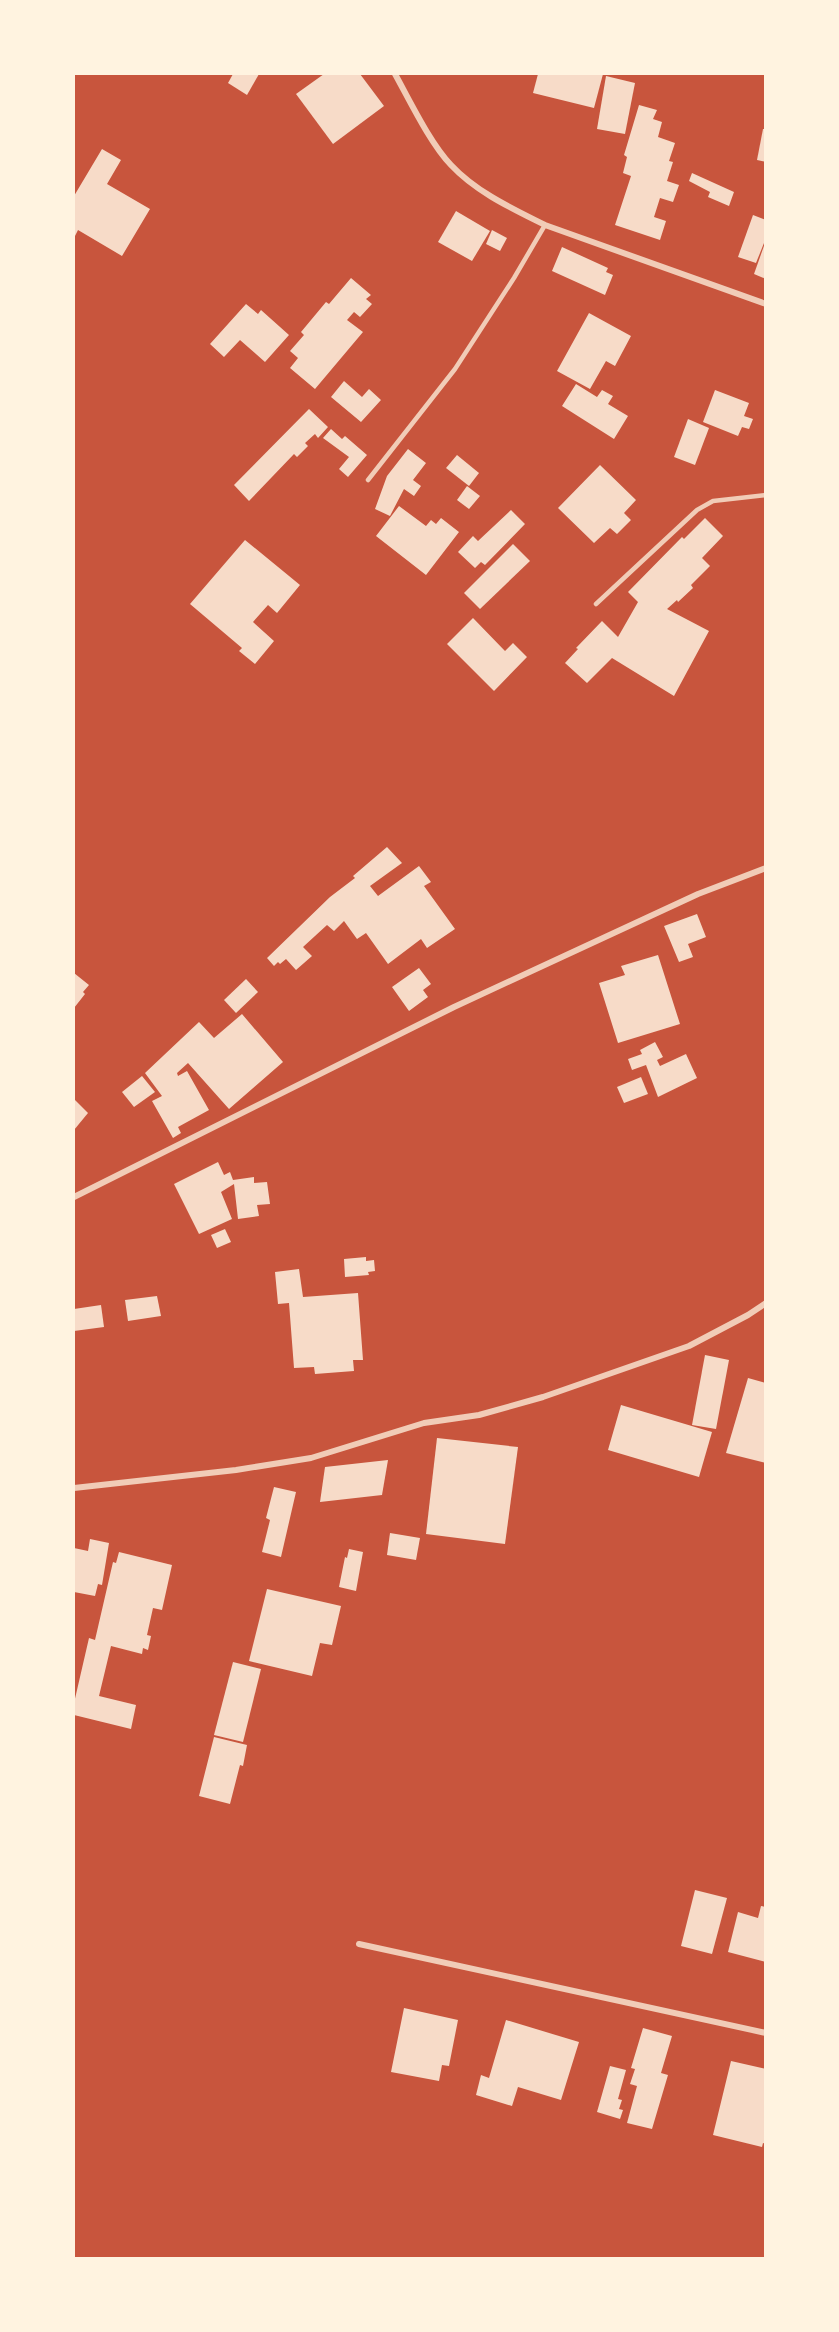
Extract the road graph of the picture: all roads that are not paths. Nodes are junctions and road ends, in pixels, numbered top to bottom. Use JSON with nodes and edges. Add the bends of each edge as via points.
{"nodes":[{"id":1,"x":394,"y":74,"type":"edge"},
{"id":2,"x":545,"y":225,"type":"junction"},
{"id":3,"x":765,"y":304,"type":"edge"},
{"id":4,"x":368,"y":480,"type":"dead end"},
{"id":5,"x":765,"y":495,"type":"edge"},
{"id":6,"x":596,"y":604,"type":"dead end"},
{"id":7,"x":765,"y":868,"type":"edge"},
{"id":8,"x":74,"y":1197,"type":"edge"},
{"id":9,"x":765,"y":1303,"type":"edge"},
{"id":10,"x":74,"y":1488,"type":"edge"},
{"id":11,"x":359,"y":1944,"type":"dead end"},
{"id":12,"x":765,"y":2033,"type":"edge"}],
"edges":[{"from":1,"to":2,"type":"street","via":[[450,165],[478,188]]},
{"from":2,"to":3,"type":"street"},
{"from":2,"to":4,"type":"lane","via":[[455,369]]},
{"from":5,"to":6,"type":"lane","via":[[713,501],[697,510]]},
{"from":7,"to":8,"type":"street","via":[[698,894],[454,1006]]},
{"from":9,"to":10,"type":"street","via":[[689,1346],[490,1412],[424,1423],[311,1458]]},
{"from":11,"to":12,"type":"street"}]}
